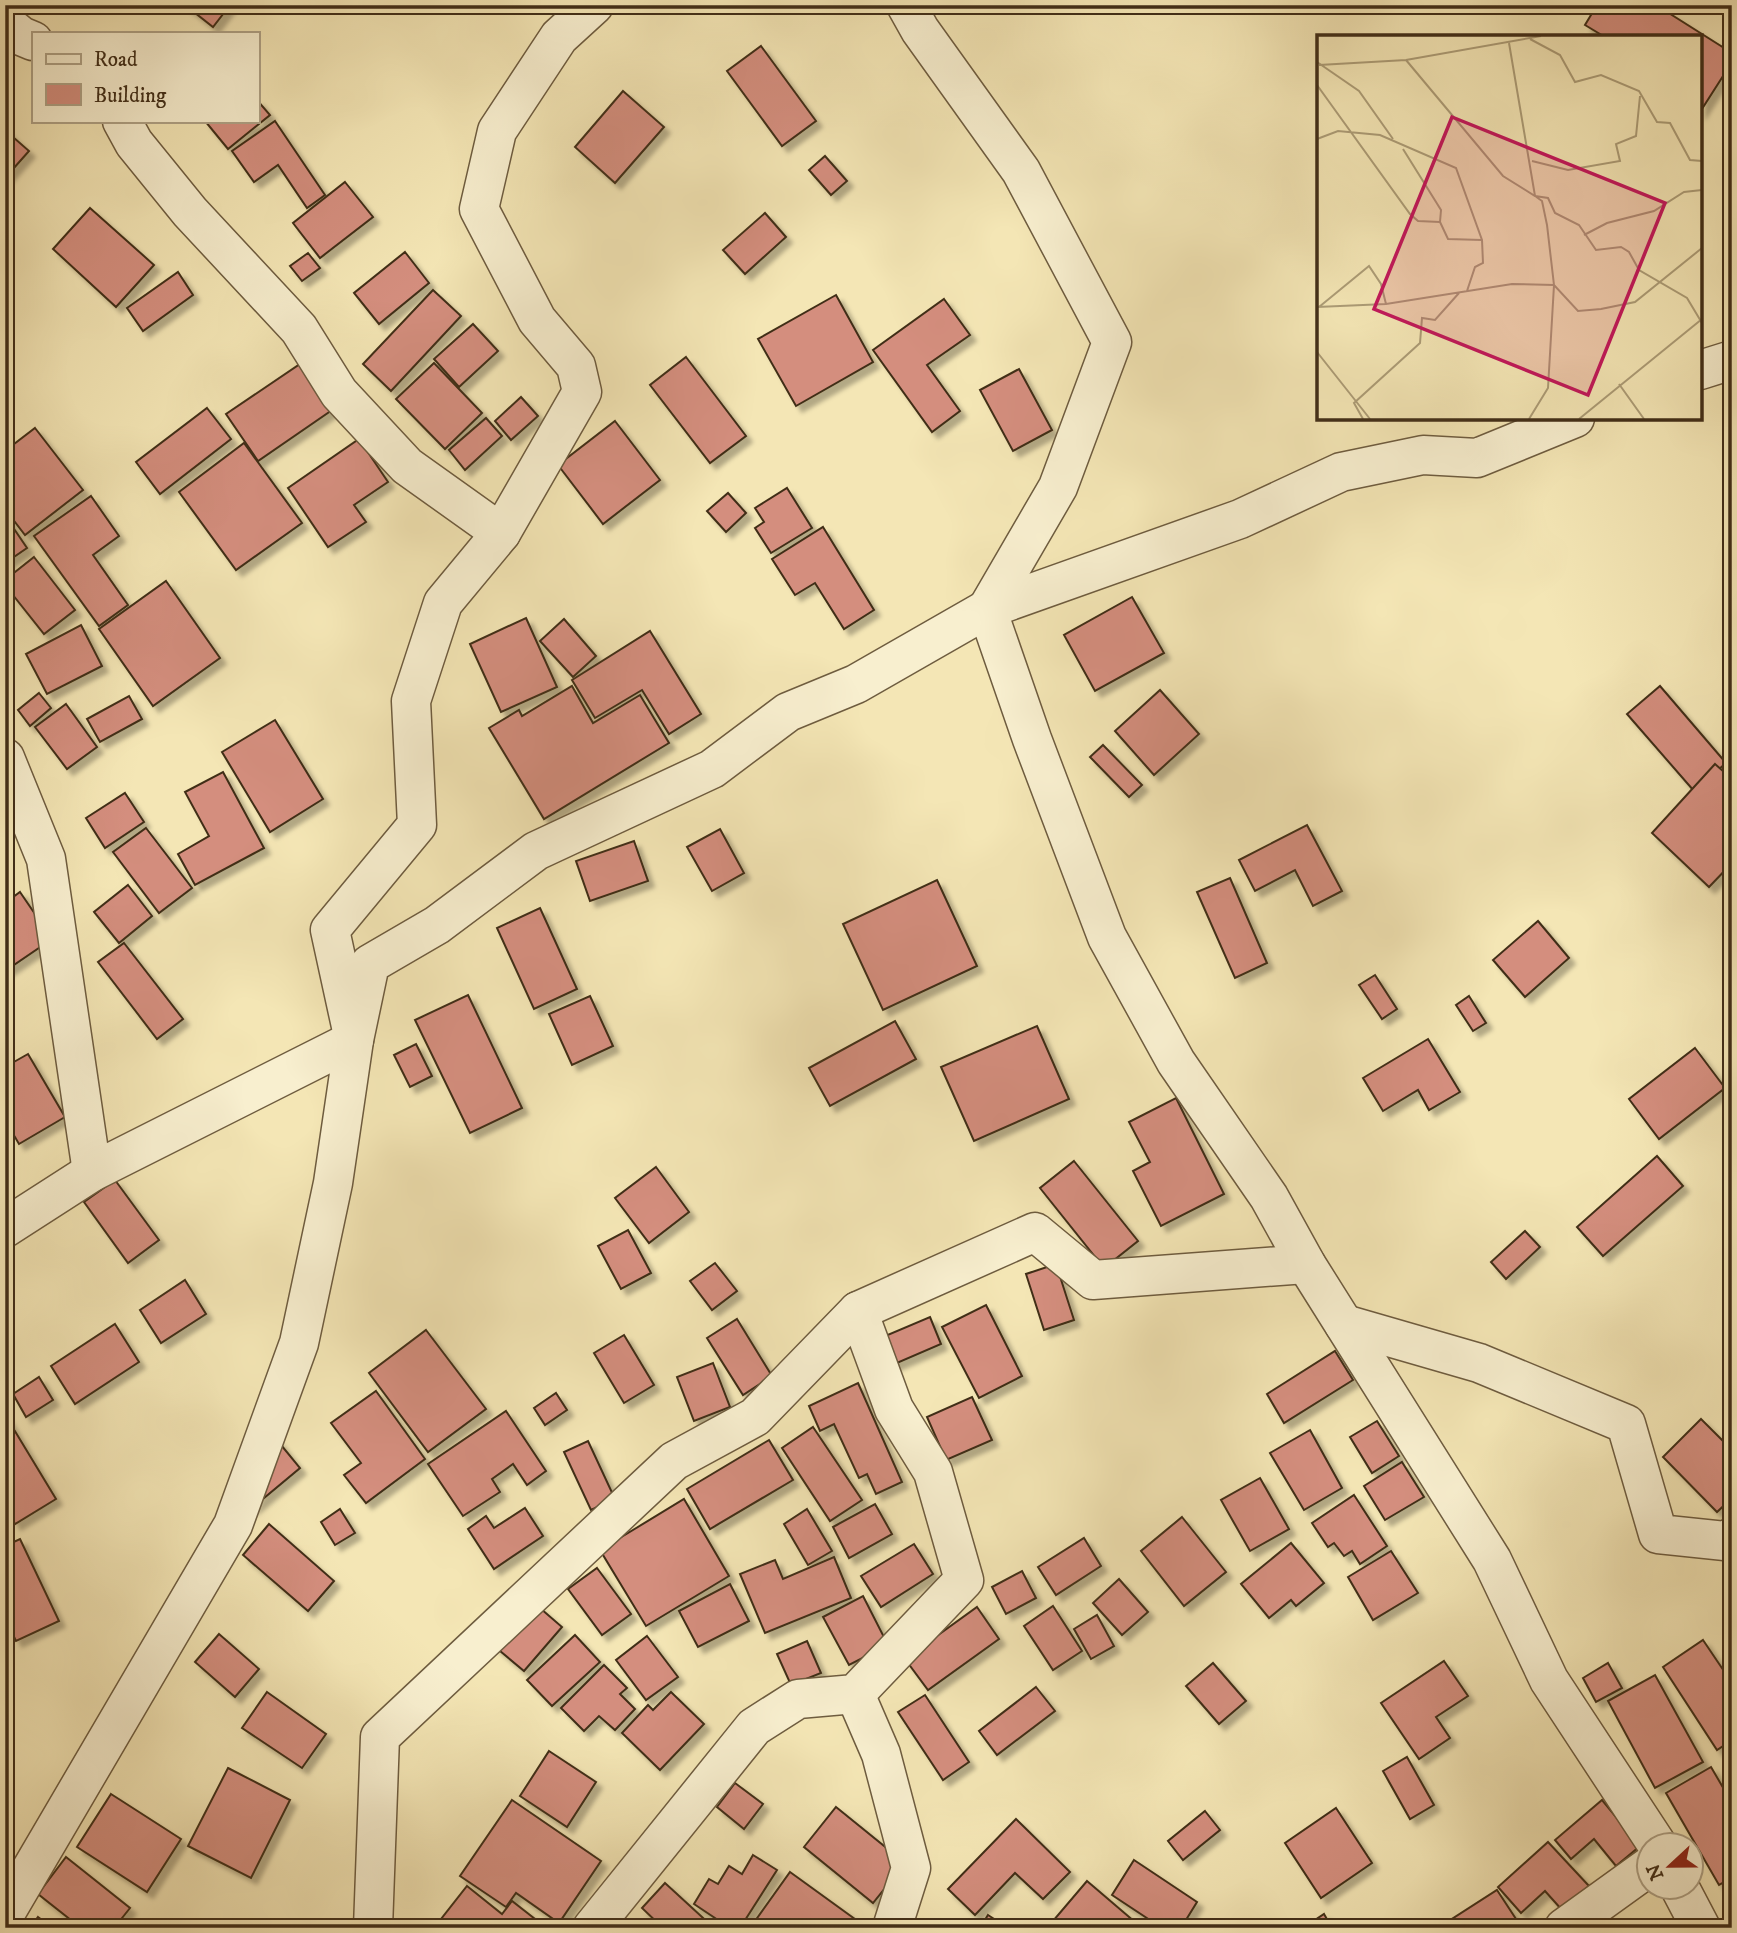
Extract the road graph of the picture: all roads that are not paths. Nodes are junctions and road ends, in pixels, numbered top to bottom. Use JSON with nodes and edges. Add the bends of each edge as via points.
{"nodes":[{"id":1,"x":594,"y":5,"type":"edge"},
{"id":2,"x":906,"y":5,"type":"edge"},
{"id":3,"x":5,"y":23,"type":"edge"},
{"id":4,"x":32,"y":41,"type":"edge"},
{"id":5,"x":123,"y":122,"type":"edge"},
{"id":6,"x":1732,"y":360,"type":"edge"},
{"id":7,"x":1702,"y":369,"type":"edge"},
{"id":8,"x":1570,"y":420,"type":"edge"},
{"id":9,"x":501,"y":533,"type":"junction"},
{"id":10,"x":987,"y":609,"type":"junction"},
{"id":11,"x":5,"y":758,"type":"edge"},
{"id":12,"x":354,"y":1040,"type":"junction"},
{"id":13,"x":92,"y":1172,"type":"junction"},
{"id":14,"x":5,"y":1228,"type":"edge"},
{"id":15,"x":1306,"y":1264,"type":"junction"},
{"id":16,"x":858,"y":1311,"type":"junction"},
{"id":17,"x":1344,"y":1324,"type":"junction"},
{"id":18,"x":1732,"y":1537,"type":"edge"},
{"id":19,"x":855,"y":1694,"type":"junction"},
{"id":20,"x":1649,"y":1832,"type":"edge"},
{"id":21,"x":1636,"y":1876,"type":"edge"},
{"id":22,"x":1687,"y":1902,"type":"edge"},
{"id":23,"x":5,"y":1914,"type":"edge"},
{"id":24,"x":373,"y":1928,"type":"edge"},
{"id":25,"x":592,"y":1928,"type":"edge"},
{"id":26,"x":892,"y":1928,"type":"edge"},
{"id":27,"x":1564,"y":1928,"type":"edge"},
{"id":28,"x":1701,"y":1928,"type":"edge"}],
"edges":[{"from":1,"to":9,"type":"street","via":[[559,37],[497,131],[479,209],[537,320],[576,366],[582,392]]},
{"from":2,"to":10,"type":"street","via":[[1021,171],[1112,342],[1058,487]]},
{"from":3,"to":4,"type":"street"},
{"from":5,"to":9,"type":"street","via":[[190,212],[299,329],[340,394],[407,466]]},
{"from":6,"to":7,"type":"street"},
{"from":8,"to":10,"type":"street","via":[[1477,458],[1423,455],[1341,472],[1240,519]]},
{"from":9,"to":12,"type":"street","via":[[443,603],[411,701],[417,825],[330,930]]},
{"from":10,"to":12,"type":"street","via":[[856,684],[788,712],[712,769],[536,851],[437,925],[370,964]]},
{"from":10,"to":15,"type":"street","via":[[1107,937],[1176,1062],[1269,1197]]},
{"from":11,"to":13,"type":"street","via":[[46,859]]},
{"from":12,"to":13,"type":"street"},
{"from":12,"to":23,"type":"street","via":[[333,1182],[299,1343],[233,1525]]},
{"from":13,"to":14,"type":"street"},
{"from":15,"to":16,"type":"street","via":[[1093,1280],[1035,1232]]},
{"from":15,"to":17,"type":"street"},
{"from":16,"to":19,"type":"street","via":[[894,1409],[933,1472],[964,1580]]},
{"from":16,"to":24,"type":"street","via":[[755,1417],[674,1461],[380,1737]]},
{"from":17,"to":18,"type":"street","via":[[1479,1363],[1626,1424],[1657,1534],[1725,1541]]},
{"from":17,"to":20,"type":"street","via":[[1492,1560],[1549,1680]]},
{"from":19,"to":25,"type":"street","via":[[798,1699],[754,1727]]},
{"from":19,"to":26,"type":"street","via":[[881,1754],[911,1868]]},
{"from":21,"to":27,"type":"street"},
{"from":22,"to":28,"type":"street"}]}
